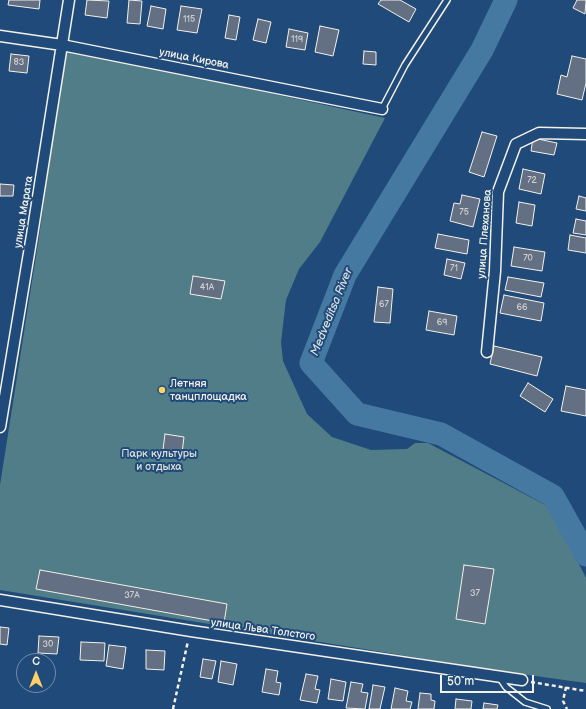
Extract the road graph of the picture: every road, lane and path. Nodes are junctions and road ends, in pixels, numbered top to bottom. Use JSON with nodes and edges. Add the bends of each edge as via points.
{"nodes":[{"id":1,"x":69,"y":0,"type":"edge"},
{"id":2,"x":447,"y":0,"type":"edge"},
{"id":3,"x":0,"y":36,"type":"edge"},
{"id":4,"x":62,"y":46,"type":"junction"},
{"id":5,"x":382,"y":109,"type":"joint"},
{"id":6,"x":586,"y":134,"type":"edge"},
{"id":7,"x":487,"y":352,"type":"dead end"},
{"id":8,"x":0,"y":427,"type":"edge"},
{"id":9,"x":0,"y":600,"type":"edge"},
{"id":10,"x":190,"y":631,"type":"junction"},
{"id":11,"x":500,"y":677,"type":"junction"},
{"id":12,"x":522,"y":680,"type":"joint"},
{"id":13,"x":566,"y":687,"type":"junction"},
{"id":14,"x":586,"y":691,"type":"edge"},
{"id":15,"x":173,"y":709,"type":"edge"},
{"id":16,"x":548,"y":709,"type":"edge"},
{"id":17,"x":567,"y":709,"type":"edge"}],
"edges":[{"from":1,"to":4,"type":"street","name":"улица Марата"},
{"from":2,"to":5,"type":"lane","via":[[405,65]]},
{"from":3,"to":4,"type":"street","name":"улица Кирова"},
{"from":4,"to":5,"type":"street","name":"улица Кирова"},
{"from":4,"to":8,"type":"street","name":"улица Марата"},
{"from":6,"to":7,"type":"street","name":"улица Плеханова","via":[[539,133],[516,144],[498,192],[495,271]]},
{"from":9,"to":10,"type":"street","name":"улица Льва Толстого"},
{"from":10,"to":11,"type":"street","name":"улица Льва Толстого"},
{"from":10,"to":15,"type":"path"},
{"from":11,"to":12,"type":"street","name":"улица Льва Толстого"},
{"from":11,"to":16,"type":"lane","via":[[506,686],[525,702]]},
{"from":12,"to":13,"type":"path"},
{"from":13,"to":14,"type":"path"},
{"from":13,"to":17,"type":"path","via":[[563,700]]}]}
